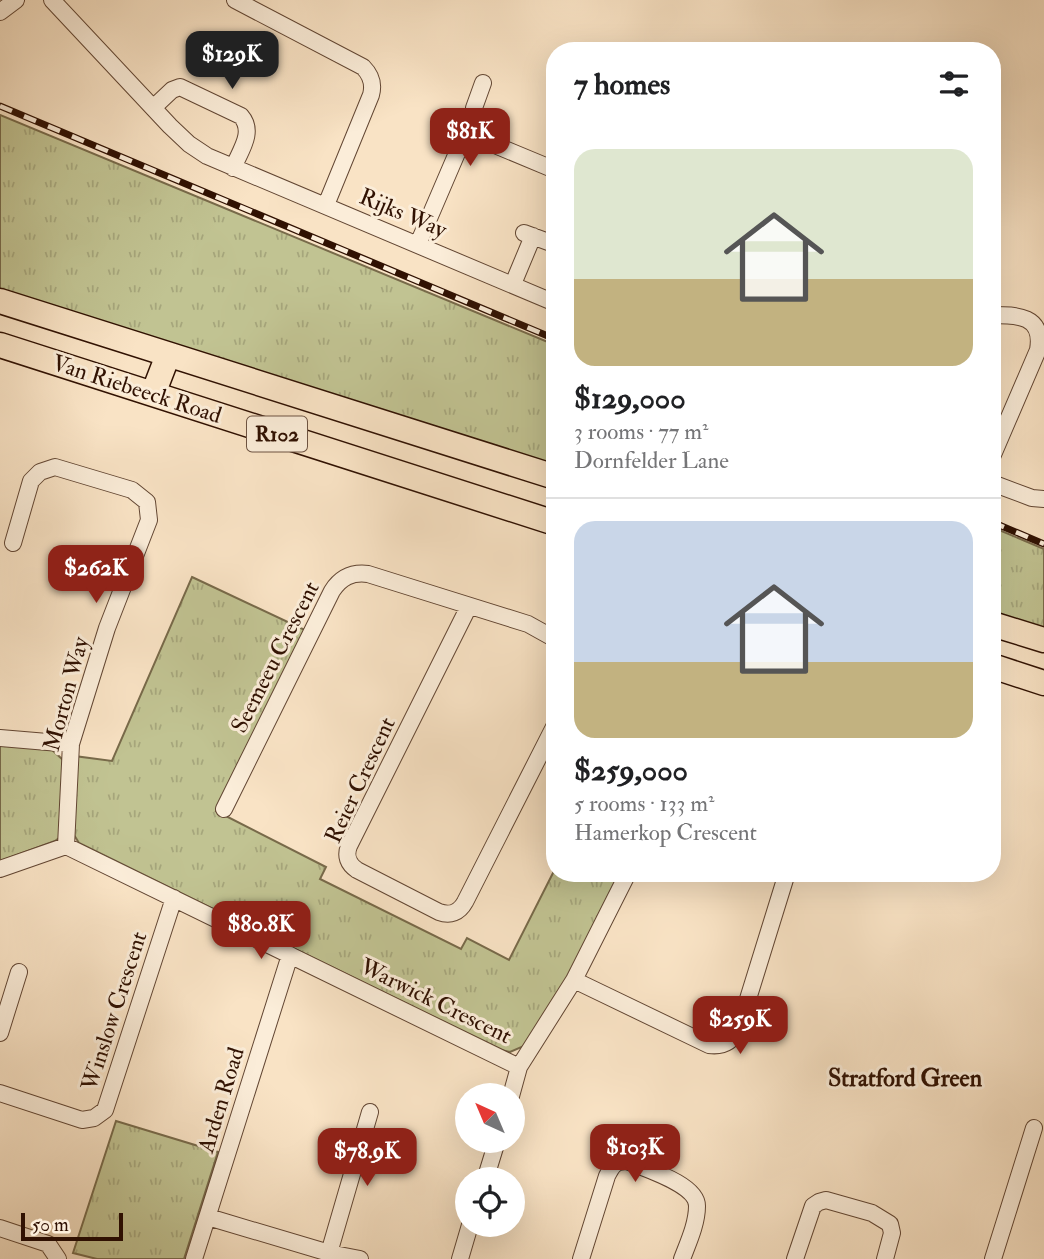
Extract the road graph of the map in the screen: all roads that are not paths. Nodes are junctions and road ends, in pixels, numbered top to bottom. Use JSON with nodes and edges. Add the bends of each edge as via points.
{"nodes":[{"id":1,"x":16,"y":0,"type":"edge"},
{"id":2,"x":52,"y":0,"type":"edge"},
{"id":3,"x":235,"y":0,"type":"edge"},
{"id":4,"x":0,"y":12,"type":"edge"},
{"id":5,"x":484,"y":83,"type":"dead end"},
{"id":6,"x":153,"y":107,"type":"junction"},
{"id":7,"x":473,"y":139,"type":"junction"},
{"id":8,"x":546,"y":166,"type":"edge"},
{"id":9,"x":233,"y":168,"type":"junction"},
{"id":10,"x":326,"y":205,"type":"junction"},
{"id":11,"x":546,"y":241,"type":"edge"},
{"id":12,"x":418,"y":244,"type":"junction"},
{"id":13,"x":513,"y":284,"type":"junction"},
{"id":14,"x":546,"y":299,"type":"edge"},
{"id":15,"x":0,"y":301,"type":"edge"},
{"id":16,"x":1001,"y":316,"type":"edge"},
{"id":17,"x":0,"y":345,"type":"edge"},
{"id":18,"x":168,"y":355,"type":"junction"},
{"id":19,"x":153,"y":394,"type":"junction"},
{"id":20,"x":1001,"y":436,"type":"edge"},
{"id":21,"x":546,"y":474,"type":"edge"},
{"id":22,"x":1001,"y":486,"type":"edge"},
{"id":23,"x":1044,"y":499,"type":"edge"},
{"id":24,"x":546,"y":520,"type":"edge"},
{"id":25,"x":13,"y":543,"type":"dead end"},
{"id":26,"x":469,"y":606,"type":"junction"},
{"id":27,"x":1001,"y":627,"type":"edge"},
{"id":28,"x":546,"y":633,"type":"edge"},
{"id":29,"x":1044,"y":640,"type":"edge"},
{"id":30,"x":1001,"y":669,"type":"edge"},
{"id":31,"x":1044,"y":683,"type":"edge"},
{"id":32,"x":0,"y":738,"type":"edge"},
{"id":33,"x":546,"y":743,"type":"edge"},
{"id":34,"x":71,"y":744,"type":"junction"},
{"id":35,"x":224,"y":809,"type":"dead end"},
{"id":36,"x":66,"y":846,"type":"junction"},
{"id":37,"x":0,"y":869,"type":"edge"},
{"id":38,"x":623,"y":882,"type":"edge"},
{"id":39,"x":784,"y":882,"type":"edge"},
{"id":40,"x":174,"y":898,"type":"junction"},
{"id":41,"x":290,"y":955,"type":"junction"},
{"id":42,"x":19,"y":972,"type":"dead end"},
{"id":43,"x":574,"y":980,"type":"junction"},
{"id":44,"x":0,"y":1033,"type":"edge"},
{"id":45,"x":519,"y":1068,"type":"junction"},
{"id":46,"x":515,"y":1083,"type":"edge"},
{"id":47,"x":0,"y":1093,"type":"edge"},
{"id":48,"x":370,"y":1112,"type":"dead end"},
{"id":49,"x":1034,"y":1128,"type":"dead end"},
{"id":50,"x":208,"y":1217,"type":"junction"},
{"id":51,"x":0,"y":1228,"type":"edge"},
{"id":52,"x":466,"y":1237,"type":"edge"},
{"id":53,"x":329,"y":1253,"type":"junction"},
{"id":54,"x":58,"y":1259,"type":"edge"},
{"id":55,"x":194,"y":1259,"type":"edge"},
{"id":56,"x":360,"y":1259,"type":"edge"},
{"id":57,"x":460,"y":1259,"type":"edge"},
{"id":58,"x":581,"y":1259,"type":"edge"},
{"id":59,"x":682,"y":1259,"type":"edge"},
{"id":60,"x":795,"y":1259,"type":"edge"},
{"id":61,"x":885,"y":1259,"type":"edge"},
{"id":62,"x":993,"y":1259,"type":"edge"}],
"edges":[{"from":1,"to":4,"type":"street"},
{"from":2,"to":6,"type":"street","name":"Rijks Way"},
{"from":3,"to":10,"type":"street","via":[[363,67],[369,75],[371,95]]},
{"from":5,"to":7,"type":"street","via":[[474,108]]},
{"from":6,"to":9,"type":"street","name":"Rijks Way","via":[[190,144]]},
{"from":6,"to":9,"type":"street","via":[[180,87],[241,116],[248,133]]},
{"from":7,"to":8,"type":"street"},
{"from":7,"to":12,"type":"street","via":[[460,148]]},
{"from":9,"to":10,"type":"street","name":"Rijks Way"},
{"from":10,"to":12,"type":"street","name":"Rijks Way"},
{"from":11,"to":13,"type":"street","via":[[528,235]]},
{"from":12,"to":13,"type":"street","name":"Rijks Way"},
{"from":13,"to":14,"type":"street","name":"Rijks Way"},
{"from":15,"to":18,"type":"main road","name":"Van Riebeeck Road","number":"R102"},
{"from":16,"to":20,"type":"street","via":[[1025,317],[1037,328],[1040,339]]},
{"from":17,"to":19,"type":"main road","name":"Van Riebeeck Road","number":"R102"},
{"from":18,"to":19,"type":"main road"},
{"from":18,"to":21,"type":"main road","name":"Van Riebeeck Road","number":"R102"},
{"from":19,"to":24,"type":"main road","name":"Van Riebeeck Road","number":"R102"},
{"from":22,"to":23,"type":"street"},
{"from":25,"to":34,"type":"street","name":"Morton Way","via":[[31,481],[55,467],[132,490],[147,502],[149,520],[107,628]]},
{"from":26,"to":28,"type":"street","name":"Seemeeu Crescent"},
{"from":26,"to":33,"type":"street","name":"Reier Crescent","via":[[349,846],[350,864],[439,912],[459,910]]},
{"from":26,"to":35,"type":"street","name":"Seemeeu Crescent","via":[[368,574],[342,579]]},
{"from":27,"to":29,"type":"main road"},
{"from":30,"to":31,"type":"main road"},
{"from":32,"to":34,"type":"street"},
{"from":34,"to":36,"type":"street","name":"Morton Way"},
{"from":36,"to":37,"type":"street"},
{"from":36,"to":40,"type":"street","name":"Warwick Crescent"},
{"from":38,"to":43,"type":"street"},
{"from":39,"to":43,"type":"street","via":[[739,1028],[727,1043],[709,1045]]},
{"from":40,"to":41,"type":"street","name":"Warwick Crescent"},
{"from":40,"to":47,"type":"street","name":"Winslow Crescent","via":[[106,1110],[82,1120]]},
{"from":41,"to":45,"type":"street","name":"Warwick Crescent"},
{"from":41,"to":50,"type":"street","name":"Arden Road"},
{"from":42,"to":44,"type":"street"},
{"from":43,"to":45,"type":"street"},
{"from":45,"to":46,"type":"street","name":"Warwick Crescent"},
{"from":48,"to":53,"type":"street"},
{"from":49,"to":62,"type":"street"},
{"from":50,"to":53,"type":"street"},
{"from":50,"to":55,"type":"street","name":"Arden Road"},
{"from":51,"to":54,"type":"street","via":[[48,1244]]},
{"from":52,"to":57,"type":"street"},
{"from":53,"to":56,"type":"street"},
{"from":58,"to":59,"type":"street","via":[[607,1176],[620,1161],[682,1185],[695,1198],[695,1221]]},
{"from":60,"to":61,"type":"street","via":[[813,1206],[826,1200],[872,1213],[890,1224]]}]}
